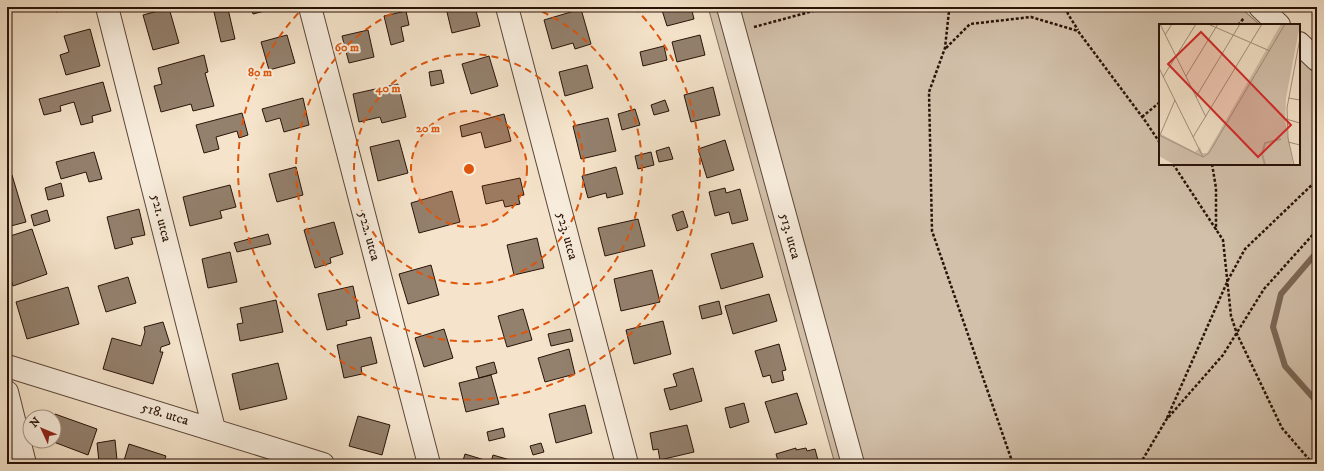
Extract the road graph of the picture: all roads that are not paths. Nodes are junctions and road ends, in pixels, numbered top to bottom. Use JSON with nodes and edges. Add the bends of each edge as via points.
{"nodes":[{"id":1,"x":108,"y":7,"type":"edge"},
{"id":2,"x":310,"y":7,"type":"edge"},
{"id":3,"x":507,"y":7,"type":"edge"},
{"id":4,"x":728,"y":7,"type":"edge"},
{"id":5,"x":1260,"y":7,"type":"edge"},
{"id":6,"x":1278,"y":24,"type":"edge"},
{"id":7,"x":1300,"y":44,"type":"edge"},
{"id":8,"x":1317,"y":60,"type":"edge"},
{"id":9,"x":7,"y":366,"type":"edge"},
{"id":10,"x":7,"y":392,"type":"edge"},
{"id":11,"x":214,"y":429,"type":"junction"},
{"id":12,"x":25,"y":464,"type":"edge"},
{"id":13,"x":323,"y":464,"type":"edge"},
{"id":14,"x":428,"y":464,"type":"edge"},
{"id":15,"x":627,"y":464,"type":"edge"},
{"id":16,"x":853,"y":464,"type":"edge"}],
"edges":[{"from":1,"to":11,"type":"street","name":"521. utca"},
{"from":2,"to":14,"type":"street","name":"522. utca"},
{"from":3,"to":15,"type":"street","name":"523. utca"},
{"from":4,"to":16,"type":"street","name":"513. utca"},
{"from":5,"to":6,"type":"street"},
{"from":7,"to":8,"type":"street"},
{"from":9,"to":11,"type":"street","name":"518. utca"},
{"from":10,"to":12,"type":"street"},
{"from":11,"to":13,"type":"street","name":"518. utca"}]}
